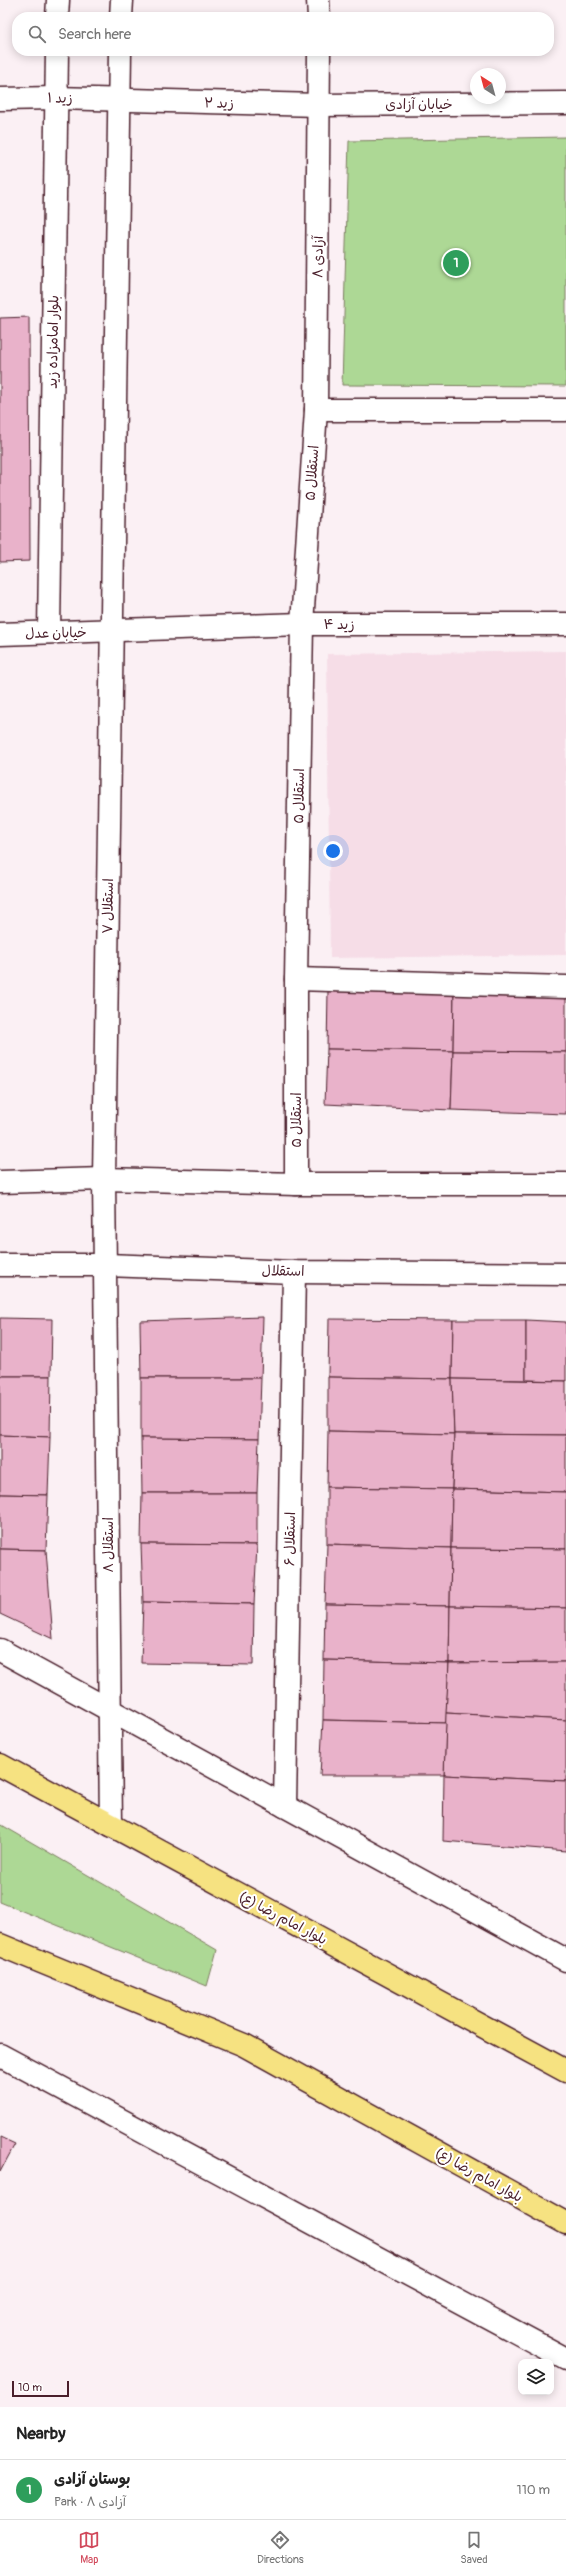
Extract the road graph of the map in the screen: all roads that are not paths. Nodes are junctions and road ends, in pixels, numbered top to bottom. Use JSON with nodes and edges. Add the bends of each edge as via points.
{"nodes":[{"id":1,"x":58,"y":0,"type":"edge"},
{"id":2,"x":122,"y":0,"type":"edge"},
{"id":3,"x":318,"y":0,"type":"edge"},
{"id":4,"x":57,"y":12,"type":"edge"},
{"id":5,"x":121,"y":12,"type":"edge"},
{"id":6,"x":318,"y":12,"type":"edge"},
{"id":7,"x":57,"y":56,"type":"edge"},
{"id":8,"x":120,"y":56,"type":"edge"},
{"id":9,"x":319,"y":56,"type":"edge"},
{"id":10,"x":56,"y":98,"type":"junction"},
{"id":11,"x":0,"y":99,"type":"edge"},
{"id":12,"x":119,"y":101,"type":"junction"},
{"id":13,"x":566,"y":103,"type":"edge"},
{"id":14,"x":320,"y":105,"type":"junction"},
{"id":15,"x":316,"y":410,"type":"junction"},
{"id":16,"x":566,"y":410,"type":"edge"},
{"id":17,"x":302,"y":624,"type":"junction"},
{"id":18,"x":566,"y":624,"type":"edge"},
{"id":19,"x":49,"y":632,"type":"junction"},
{"id":20,"x":112,"y":632,"type":"junction"},
{"id":21,"x":0,"y":634,"type":"edge"},
{"id":22,"x":296,"y":979,"type":"junction"},
{"id":23,"x":566,"y":988,"type":"edge"},
{"id":24,"x":104,"y":1179,"type":"junction"},
{"id":25,"x":0,"y":1182,"type":"edge"},
{"id":26,"x":296,"y":1184,"type":"junction"},
{"id":27,"x":566,"y":1184,"type":"edge"},
{"id":28,"x":0,"y":1265,"type":"edge"},
{"id":29,"x":106,"y":1265,"type":"junction"},
{"id":30,"x":294,"y":1272,"type":"junction"},
{"id":31,"x":566,"y":1274,"type":"edge"},
{"id":32,"x":0,"y":1650,"type":"edge"},
{"id":33,"x":109,"y":1708,"type":"junction"},
{"id":34,"x":0,"y":1765,"type":"edge"},
{"id":35,"x":285,"y":1806,"type":"junction"},
{"id":36,"x":111,"y":1825,"type":"junction"},
{"id":37,"x":0,"y":1945,"type":"edge"},
{"id":38,"x":566,"y":1960,"type":"edge"},
{"id":39,"x":0,"y":2055,"type":"edge"},
{"id":40,"x":566,"y":2071,"type":"edge"},
{"id":41,"x":566,"y":2223,"type":"edge"},
{"id":42,"x":566,"y":2359,"type":"edge"}],
"edges":[{"from":1,"to":4,"type":"street"},
{"from":2,"to":5,"type":"street"},
{"from":3,"to":6,"type":"street"},
{"from":7,"to":10,"type":"street","name":"بلوار امامزاده زید"},
{"from":8,"to":12,"type":"street"},
{"from":9,"to":14,"type":"street","name":"آزادی ۸"},
{"from":10,"to":11,"type":"street","name":"زید ۱"},
{"from":10,"to":12,"type":"street","name":"زید ۱"},
{"from":10,"to":19,"type":"street","name":"بلوار امامزاده زید"},
{"from":12,"to":14,"type":"street","name":"زید ۲"},
{"from":12,"to":20,"type":"street"},
{"from":13,"to":14,"type":"street","name":"خیابان آزادی"},
{"from":14,"to":15,"type":"street","name":"آزادی ۸"},
{"from":15,"to":16,"type":"street"},
{"from":15,"to":17,"type":"street","name":"استقلال ۵"},
{"from":17,"to":18,"type":"street","name":"زید ۴"},
{"from":17,"to":20,"type":"street","name":"زید ۴"},
{"from":17,"to":22,"type":"street","name":"استقلال ۵"},
{"from":19,"to":20,"type":"street","name":"خیابان عدل"},
{"from":19,"to":21,"type":"street","name":"خیابان عدل"},
{"from":20,"to":24,"type":"street","name":"استقلال ۷"},
{"from":22,"to":23,"type":"street"},
{"from":22,"to":26,"type":"street","name":"استقلال ۵"},
{"from":24,"to":25,"type":"street"},
{"from":24,"to":26,"type":"street"},
{"from":24,"to":29,"type":"street","name":"استقلال ۷"},
{"from":26,"to":27,"type":"street"},
{"from":28,"to":29,"type":"street","name":"استقلال"},
{"from":29,"to":30,"type":"street","name":"استقلال"},
{"from":29,"to":33,"type":"street","name":"استقلال ۸"},
{"from":30,"to":31,"type":"street","name":"استقلال"},
{"from":30,"to":35,"type":"street","name":"استقلال ۶"},
{"from":32,"to":33,"type":"street"},
{"from":33,"to":35,"type":"street"},
{"from":33,"to":36,"type":"street","name":"استقلال ۸"},
{"from":34,"to":36,"type":"main road","name":"بلوار امام رضا (ع)"},
{"from":35,"to":38,"type":"street"},
{"from":36,"to":40,"type":"main road","name":"بلوار امام رضا (ع)"},
{"from":37,"to":41,"type":"main road","name":"بلوار امام رضا (ع)","via":[[244,2045]]},
{"from":39,"to":42,"type":"street"}]}
